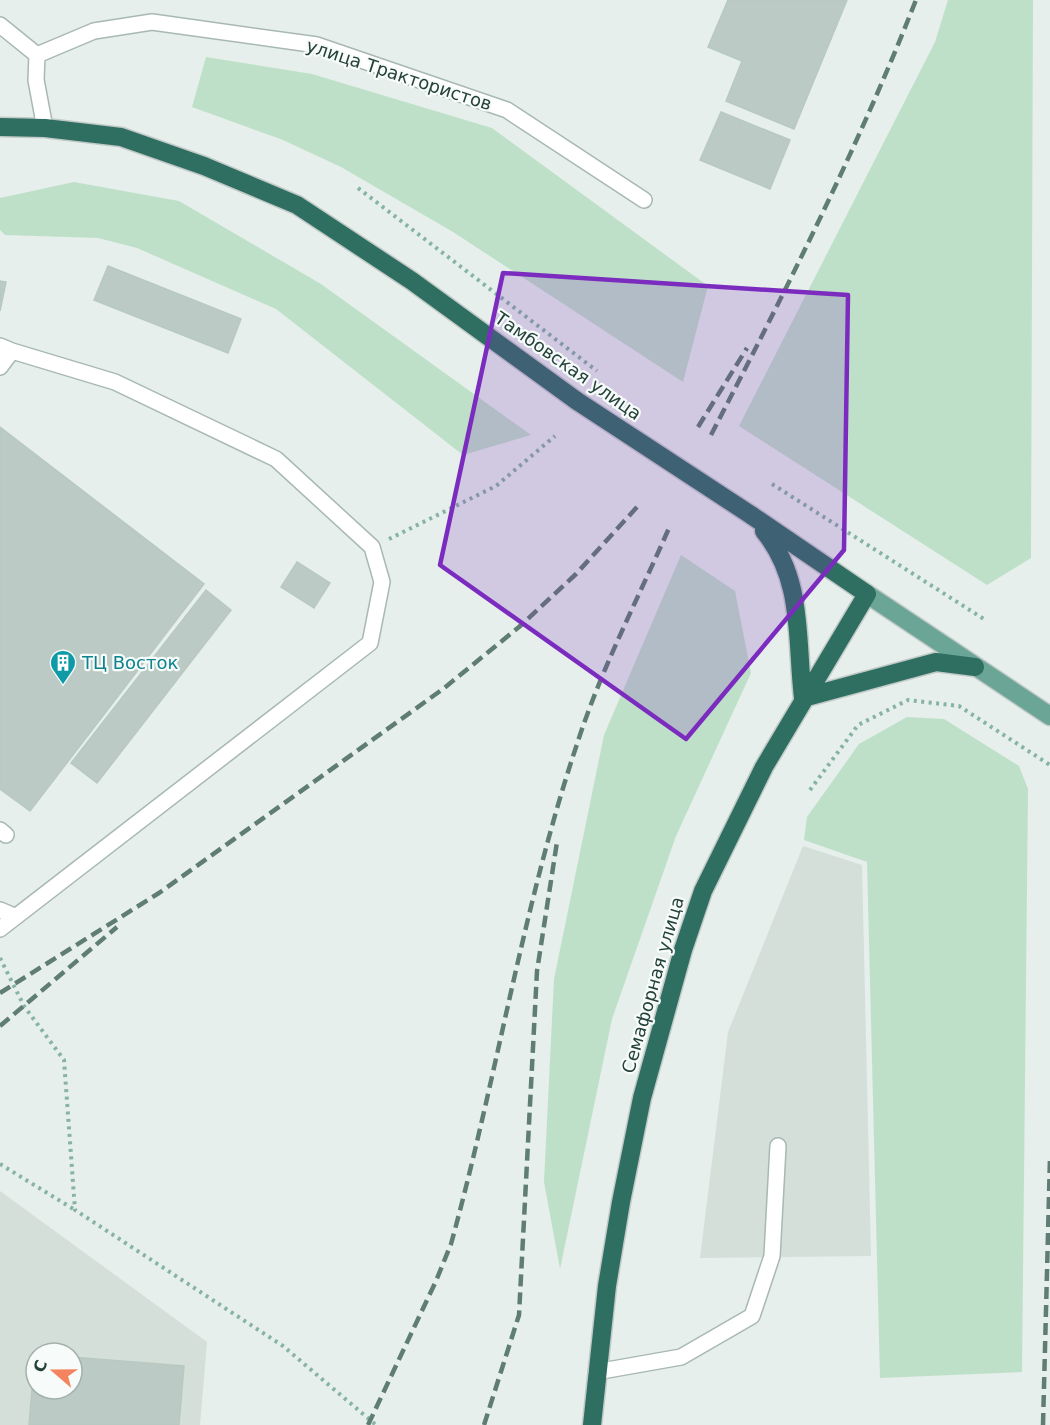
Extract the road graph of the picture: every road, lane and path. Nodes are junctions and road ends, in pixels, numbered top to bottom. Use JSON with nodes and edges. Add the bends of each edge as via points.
{"nodes":[{"id":1,"x":0,"y":25,"type":"edge"},
{"id":2,"x":37,"y":55,"type":"junction"},
{"id":3,"x":0,"y":128,"type":"edge"},
{"id":4,"x":37,"y":129,"type":"junction"},
{"id":5,"x":0,"y":140,"type":"edge"},
{"id":6,"x":358,"y":188,"type":"dead end"},
{"id":7,"x":644,"y":200,"type":"dead end"},
{"id":8,"x":6,"y":348,"type":"edge"},
{"id":9,"x":0,"y":367,"type":"edge"},
{"id":10,"x":597,"y":371,"type":"dead end"},
{"id":11,"x":555,"y":436,"type":"dead end"},
{"id":12,"x":772,"y":484,"type":"dead end"},
{"id":13,"x":751,"y":515,"type":"junction"},
{"id":14,"x":372,"y":547,"type":"junction"},
{"id":15,"x":867,"y":594,"type":"junction"},
{"id":16,"x":987,"y":621,"type":"dead end"},
{"id":17,"x":975,"y":667,"type":"junction"},
{"id":18,"x":803,"y":698,"type":"junction"},
{"id":19,"x":1050,"y":716,"type":"edge"},
{"id":20,"x":1050,"y":765,"type":"edge"},
{"id":21,"x":810,"y":790,"type":"dead end"},
{"id":22,"x":7,"y":913,"type":"edge"},
{"id":23,"x":0,"y":929,"type":"edge"},
{"id":24,"x":0,"y":958,"type":"edge"},
{"id":25,"x":778,"y":1146,"type":"dead end"},
{"id":26,"x":0,"y":1164,"type":"edge"},
{"id":27,"x":75,"y":1210,"type":"junction"},
{"id":28,"x":596,"y":1372,"type":"junction"},
{"id":29,"x":376,"y":1425,"type":"edge"},
{"id":30,"x":592,"y":1425,"type":"edge"}],
"edges":[{"from":1,"to":2,"type":"lane"},
{"from":2,"to":4,"type":"lane"},
{"from":2,"to":7,"type":"lane","name":"улица Трактористов","via":[[94,31],[152,22],[317,45],[507,110]]},
{"from":3,"to":4,"type":"highway","name":"Тамбовская улица"},
{"from":4,"to":5,"type":"highway"},
{"from":4,"to":13,"type":"highway","name":"Тамбовская улица","bridge":true,"via":[[121,138],[204,166],[297,205],[412,281],[577,401]]},
{"from":6,"to":10,"type":"path"},
{"from":8,"to":9,"type":"lane"},
{"from":8,"to":14,"type":"lane","via":[[115,382],[276,459]]},
{"from":11,"to":14,"type":"path","via":[[496,486]]},
{"from":12,"to":16,"type":"path"},
{"from":13,"to":15,"type":"highway","name":"Тамбовская улица"},
{"from":13,"to":18,"type":"highway","via":[[780,550],[797,606]]},
{"from":14,"to":22,"type":"lane","via":[[382,582],[370,643]]},
{"from":15,"to":17,"type":"main road","name":"Тамбовская улица"},
{"from":15,"to":18,"type":"highway","name":"Семафорная улица"},
{"from":17,"to":18,"type":"highway","via":[[936,662]]},
{"from":17,"to":19,"type":"main road","name":"Тамбовская улица"},
{"from":18,"to":28,"type":"highway","name":"Семафорная улица","via":[[703,891],[682,950],[642,1098],[607,1286]]},
{"from":20,"to":21,"type":"path","via":[[959,706],[908,700],[858,725]]},
{"from":22,"to":23,"type":"lane"},
{"from":24,"to":27,"type":"path","via":[[24,1006],[64,1060]]},
{"from":25,"to":28,"type":"lane","via":[[772,1256],[752,1316],[681,1357]]},
{"from":26,"to":27,"type":"path"},
{"from":27,"to":29,"type":"path","via":[[283,1346]]},
{"from":28,"to":30,"type":"highway","name":"Семафорная улица"}]}
